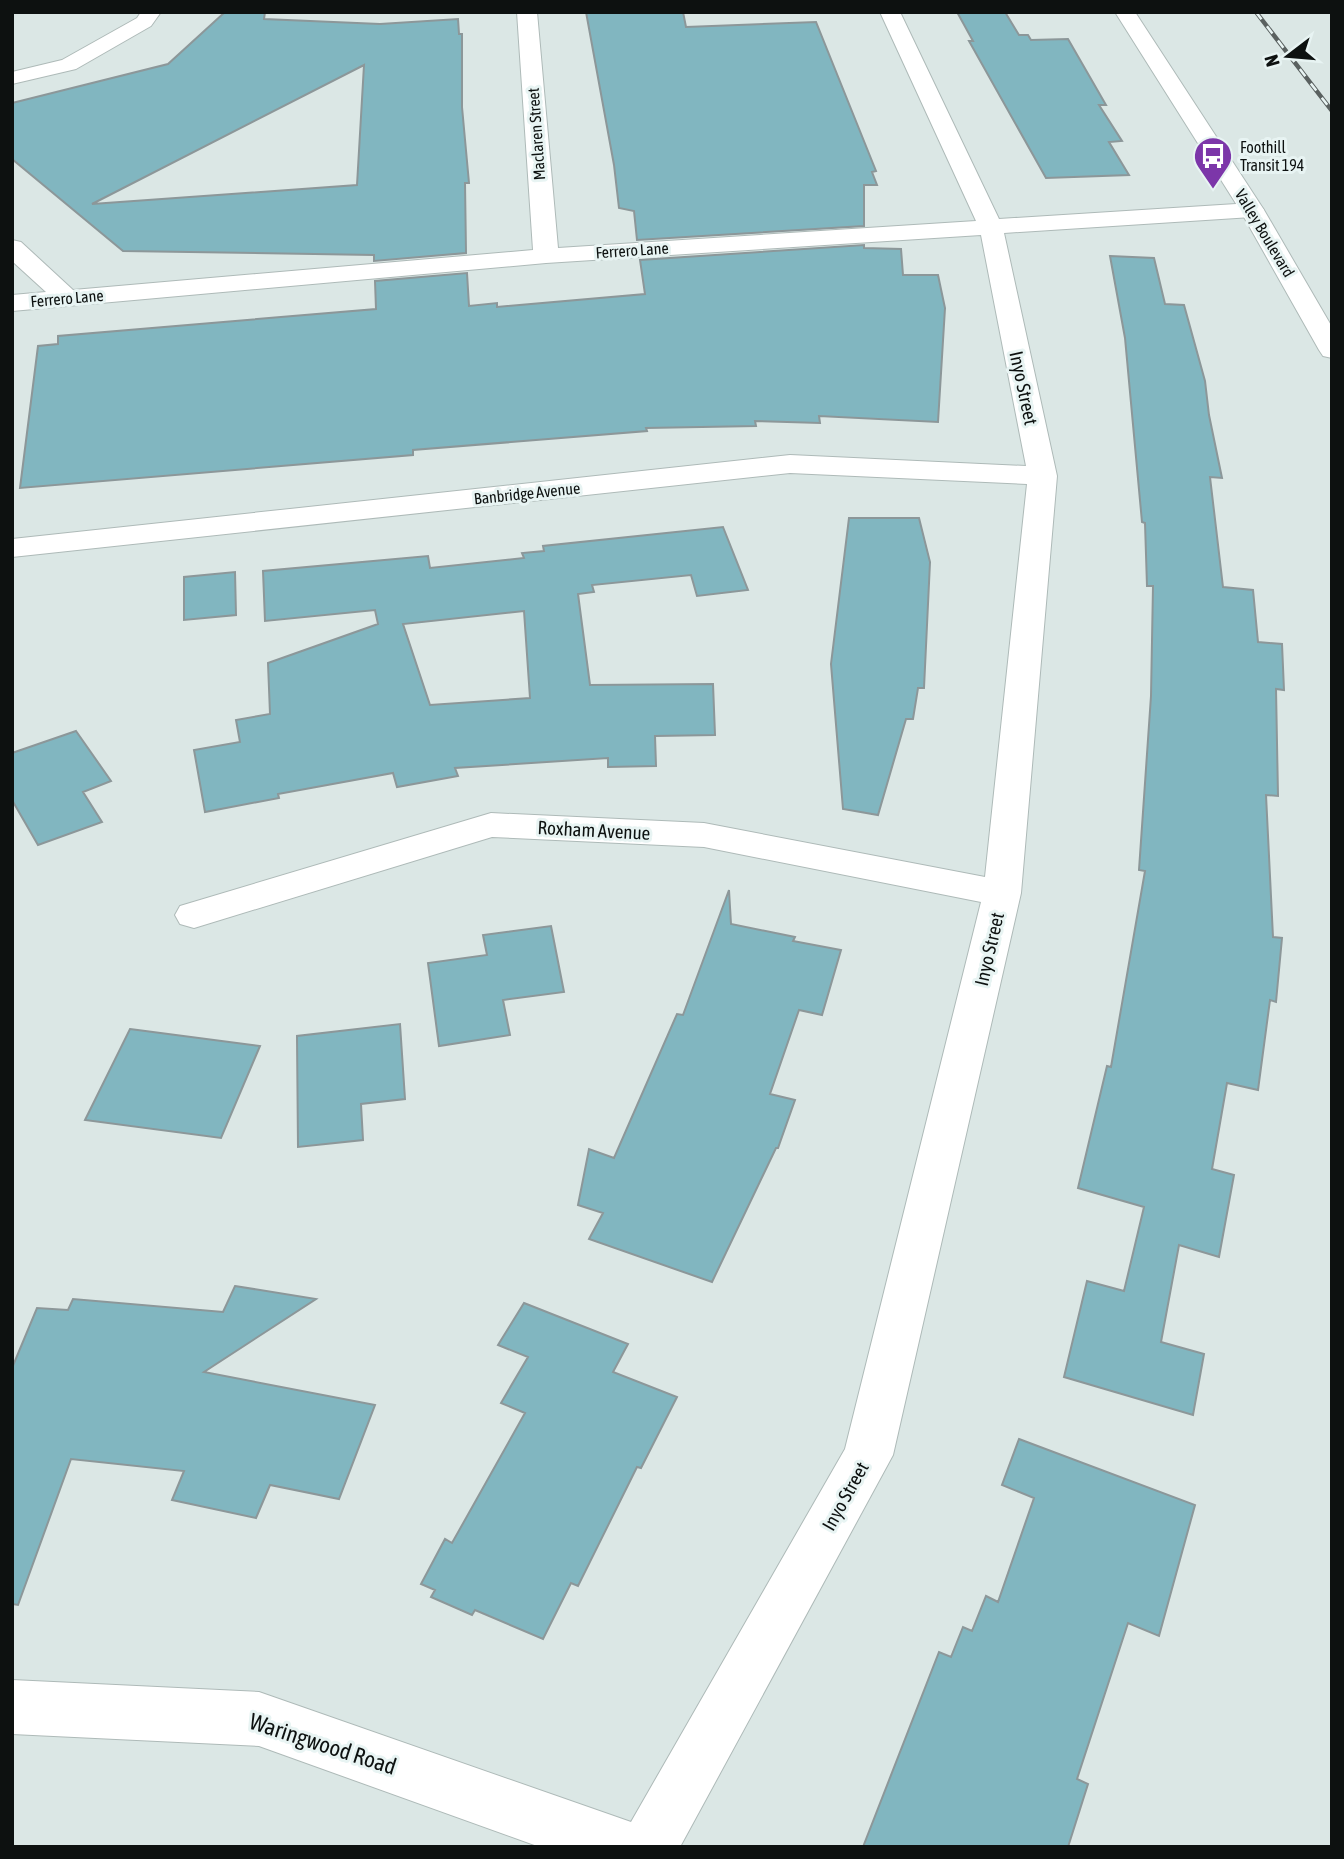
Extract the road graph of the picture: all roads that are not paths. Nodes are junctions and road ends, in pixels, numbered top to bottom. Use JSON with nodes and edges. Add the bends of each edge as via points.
{"nodes":[{"id":1,"x":151,"y":12,"type":"edge"},
{"id":2,"x":527,"y":12,"type":"edge"},
{"id":3,"x":890,"y":12,"type":"edge"},
{"id":4,"x":1125,"y":12,"type":"edge"},
{"id":5,"x":12,"y":78,"type":"edge"},
{"id":6,"x":1252,"y":209,"type":"junction"},
{"id":7,"x":991,"y":227,"type":"junction"},
{"id":8,"x":12,"y":247,"type":"edge"},
{"id":9,"x":545,"y":256,"type":"junction"},
{"id":10,"x":67,"y":298,"type":"junction"},
{"id":11,"x":12,"y":303,"type":"edge"},
{"id":12,"x":1332,"y":350,"type":"edge"},
{"id":13,"x":1042,"y":476,"type":"junction"},
{"id":14,"x":12,"y":548,"type":"edge"},
{"id":15,"x":1002,"y":894,"type":"junction"},
{"id":16,"x":194,"y":915,"type":"dead end"},
{"id":17,"x":12,"y":1707,"type":"edge"},
{"id":18,"x":621,"y":1847,"type":"edge"},
{"id":19,"x":649,"y":1847,"type":"edge"}],
"edges":[{"from":1,"to":5,"type":"street","via":[[144,22],[69,65]]},
{"from":2,"to":9,"type":"street","name":"Maclaren Street"},
{"from":3,"to":7,"type":"street","name":"Inyo Street"},
{"from":4,"to":6,"type":"street","name":"Valley Boulevard"},
{"from":6,"to":7,"type":"street","name":"Ferrero Lane"},
{"from":6,"to":12,"type":"street","name":"Valley Boulevard"},
{"from":7,"to":9,"type":"street","name":"Ferrero Lane"},
{"from":7,"to":13,"type":"street","name":"Inyo Street"},
{"from":8,"to":10,"type":"street"},
{"from":9,"to":10,"type":"street","name":"Ferrero Lane"},
{"from":10,"to":11,"type":"street","name":"Ferrero Lane"},
{"from":13,"to":14,"type":"street","name":"Banbridge Avenue","via":[[790,464]]},
{"from":13,"to":15,"type":"street","name":"Inyo Street"},
{"from":15,"to":16,"type":"street","name":"Roxham Avenue","via":[[704,835],[491,825]]},
{"from":15,"to":19,"type":"street","name":"Inyo Street","via":[[868,1455]]},
{"from":17,"to":18,"type":"street","name":"Waringwood Road","via":[[259,1719]]}]}
